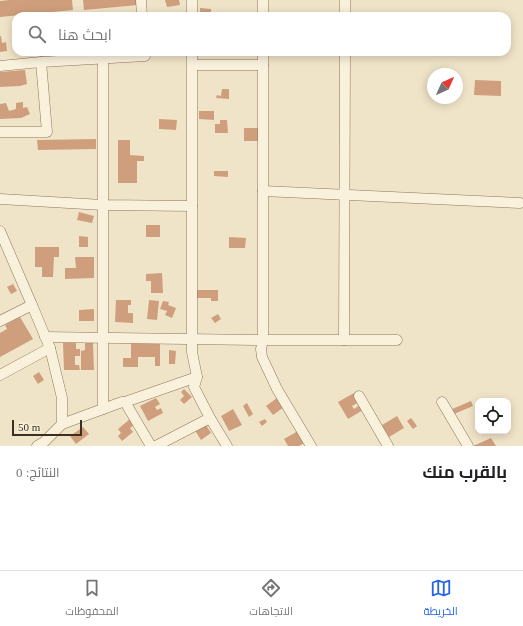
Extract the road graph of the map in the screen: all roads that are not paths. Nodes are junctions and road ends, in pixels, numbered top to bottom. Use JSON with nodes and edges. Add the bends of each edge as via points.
{"nodes":[{"id":1,"x":141,"y":0,"type":"edge"},
{"id":2,"x":192,"y":0,"type":"edge"},
{"id":3,"x":263,"y":0,"type":"edge"},
{"id":4,"x":346,"y":0,"type":"edge"},
{"id":5,"x":142,"y":12,"type":"edge"},
{"id":6,"x":192,"y":12,"type":"edge"},
{"id":7,"x":263,"y":12,"type":"edge"},
{"id":8,"x":345,"y":12,"type":"edge"},
{"id":9,"x":145,"y":56,"type":"edge"},
{"id":10,"x":192,"y":56,"type":"edge"},
{"id":11,"x":263,"y":56,"type":"edge"},
{"id":12,"x":345,"y":56,"type":"edge"},
{"id":13,"x":103,"y":58,"type":"junction"},
{"id":14,"x":40,"y":62,"type":"junction"},
{"id":15,"x":192,"y":65,"type":"junction"},
{"id":16,"x":263,"y":65,"type":"junction"},
{"id":17,"x":0,"y":66,"type":"edge"},
{"id":18,"x":0,"y":132,"type":"edge"},
{"id":19,"x":263,"y":191,"type":"junction"},
{"id":20,"x":345,"y":195,"type":"junction"},
{"id":21,"x":0,"y":199,"type":"edge"},
{"id":22,"x":520,"y":203,"type":"dead end"},
{"id":23,"x":103,"y":205,"type":"junction"},
{"id":24,"x":192,"y":206,"type":"junction"},
{"id":25,"x":0,"y":231,"type":"edge"},
{"id":26,"x":32,"y":304,"type":"junction"},
{"id":27,"x":0,"y":321,"type":"edge"},
{"id":28,"x":45,"y":337,"type":"junction"},
{"id":29,"x":103,"y":338,"type":"junction"},
{"id":30,"x":192,"y":339,"type":"junction"},
{"id":31,"x":263,"y":340,"type":"junction"},
{"id":32,"x":344,"y":340,"type":"junction"},
{"id":33,"x":397,"y":340,"type":"dead end"},
{"id":34,"x":50,"y":348,"type":"junction"},
{"id":35,"x":0,"y":375,"type":"edge"},
{"id":36,"x":197,"y":377,"type":"junction"},
{"id":37,"x":359,"y":396,"type":"dead end"},
{"id":38,"x":125,"y":402,"type":"junction"},
{"id":39,"x":442,"y":402,"type":"dead end"},
{"id":40,"x":103,"y":409,"type":"junction"},
{"id":41,"x":210,"y":418,"type":"junction"},
{"id":42,"x":62,"y":424,"type":"junction"},
{"id":43,"x":42,"y":445,"type":"edge"},
{"id":44,"x":152,"y":446,"type":"edge"},
{"id":45,"x":156,"y":446,"type":"edge"},
{"id":46,"x":227,"y":446,"type":"edge"},
{"id":47,"x":311,"y":446,"type":"edge"},
{"id":48,"x":388,"y":446,"type":"edge"},
{"id":49,"x":468,"y":446,"type":"edge"}],
"edges":[{"from":1,"to":5,"type":"street"},
{"from":2,"to":6,"type":"street"},
{"from":3,"to":7,"type":"street"},
{"from":4,"to":8,"type":"street"},
{"from":9,"to":13,"type":"street"},
{"from":10,"to":15,"type":"street"},
{"from":11,"to":16,"type":"street"},
{"from":12,"to":20,"type":"street"},
{"from":13,"to":14,"type":"street"},
{"from":13,"to":23,"type":"street"},
{"from":14,"to":17,"type":"street"},
{"from":14,"to":18,"type":"street","via":[[47,132]]},
{"from":15,"to":16,"type":"street"},
{"from":15,"to":24,"type":"street"},
{"from":16,"to":19,"type":"street"},
{"from":19,"to":20,"type":"street"},
{"from":19,"to":31,"type":"street"},
{"from":20,"to":22,"type":"street"},
{"from":20,"to":32,"type":"street"},
{"from":21,"to":23,"type":"street"},
{"from":23,"to":24,"type":"street"},
{"from":23,"to":29,"type":"street"},
{"from":24,"to":30,"type":"street"},
{"from":25,"to":26,"type":"street"},
{"from":26,"to":27,"type":"street"},
{"from":26,"to":28,"type":"street"},
{"from":28,"to":29,"type":"street"},
{"from":28,"to":34,"type":"street"},
{"from":29,"to":30,"type":"street"},
{"from":29,"to":40,"type":"street"},
{"from":30,"to":31,"type":"street"},
{"from":30,"to":36,"type":"street"},
{"from":31,"to":32,"type":"street"},
{"from":31,"to":47,"type":"street","via":[[262,357],[277,389]]},
{"from":32,"to":33,"type":"street"},
{"from":34,"to":35,"type":"street"},
{"from":34,"to":42,"type":"street","via":[[62,398]]},
{"from":36,"to":38,"type":"street"},
{"from":36,"to":41,"type":"street","via":[[194,387]]},
{"from":37,"to":48,"type":"street"},
{"from":38,"to":40,"type":"street"},
{"from":38,"to":44,"type":"street"},
{"from":39,"to":49,"type":"street"},
{"from":40,"to":42,"type":"street"},
{"from":41,"to":45,"type":"street"},
{"from":41,"to":46,"type":"street"},
{"from":42,"to":43,"type":"street"}]}
